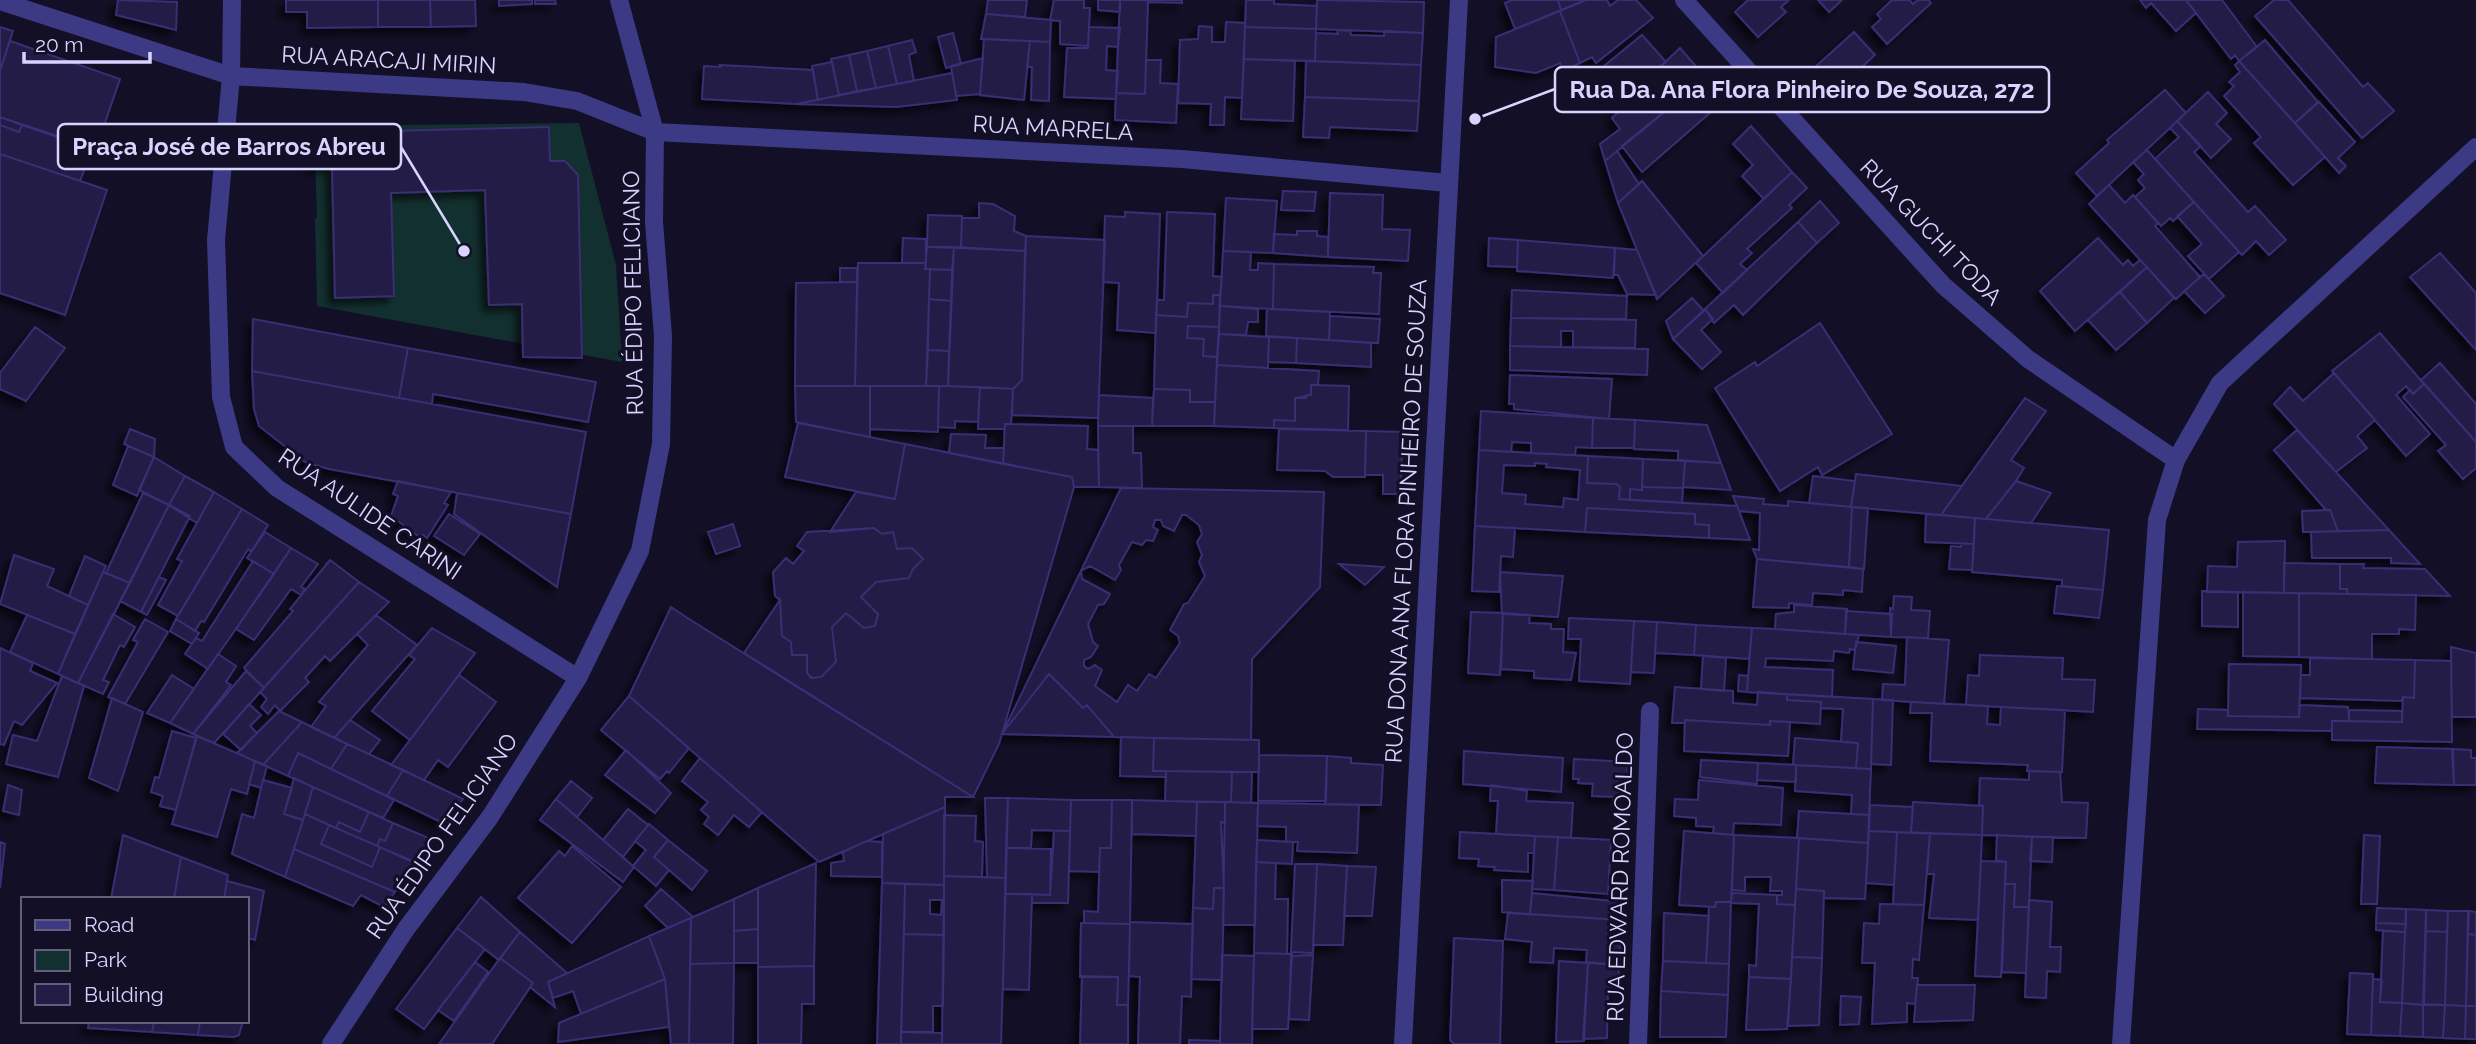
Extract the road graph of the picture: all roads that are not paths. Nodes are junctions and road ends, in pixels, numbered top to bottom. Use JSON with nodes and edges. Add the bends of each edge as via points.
{"nodes":[{"id":1,"x":232,"y":0,"type":"edge"},
{"id":2,"x":619,"y":0,"type":"edge"},
{"id":3,"x":1459,"y":0,"type":"edge"},
{"id":4,"x":1684,"y":0,"type":"edge"},
{"id":5,"x":0,"y":1,"type":"edge"},
{"id":6,"x":232,"y":76,"type":"junction"},
{"id":7,"x":655,"y":132,"type":"junction"},
{"id":8,"x":2476,"y":147,"type":"edge"},
{"id":9,"x":1448,"y":183,"type":"junction"},
{"id":10,"x":2176,"y":460,"type":"junction"},
{"id":11,"x":578,"y":678,"type":"junction"},
{"id":12,"x":1650,"y":711,"type":"dead end"},
{"id":13,"x":331,"y":1044,"type":"edge"},
{"id":14,"x":1403,"y":1044,"type":"edge"},
{"id":15,"x":1638,"y":1044,"type":"edge"},
{"id":16,"x":2121,"y":1044,"type":"edge"}],
"edges":[{"from":1,"to":6,"type":"street","name":"RUA AULIDE CARINI"},
{"from":2,"to":7,"type":"street","name":"RUA ÉDIPO FELICIANO"},
{"from":3,"to":9,"type":"street","name":"RUA DONA ANA FLORA PINHEIRO DE SOUZA"},
{"from":4,"to":10,"type":"street","name":"RUA GUCHI TODA","via":[[1943,285],[2028,359]]},
{"from":5,"to":6,"type":"street","name":"RUA ARACAJI MIRIN"},
{"from":6,"to":7,"type":"street","name":"RUA ARACAJI MIRIN","via":[[524,92],[577,101]]},
{"from":6,"to":11,"type":"street","name":"RUA AULIDE CARINI","via":[[216,240],[222,397],[234,447],[277,488]]},
{"from":7,"to":9,"type":"street","name":"RUA MARRELA","via":[[1182,159]]},
{"from":7,"to":11,"type":"street","name":"RUA ÉDIPO FELICIANO","via":[[654,222],[663,336],[661,444],[640,551]]},
{"from":8,"to":10,"type":"street","via":[[2220,383]]},
{"from":9,"to":14,"type":"street","name":"RUA DONA ANA FLORA PINHEIRO DE SOUZA"},
{"from":10,"to":16,"type":"street","via":[[2157,520]]},
{"from":11,"to":13,"type":"street","name":"RUA ÉDIPO FELICIANO","via":[[490,817],[406,929]]},
{"from":12,"to":15,"type":"street","name":"RUA EDWARD ROMOALDO"}]}
